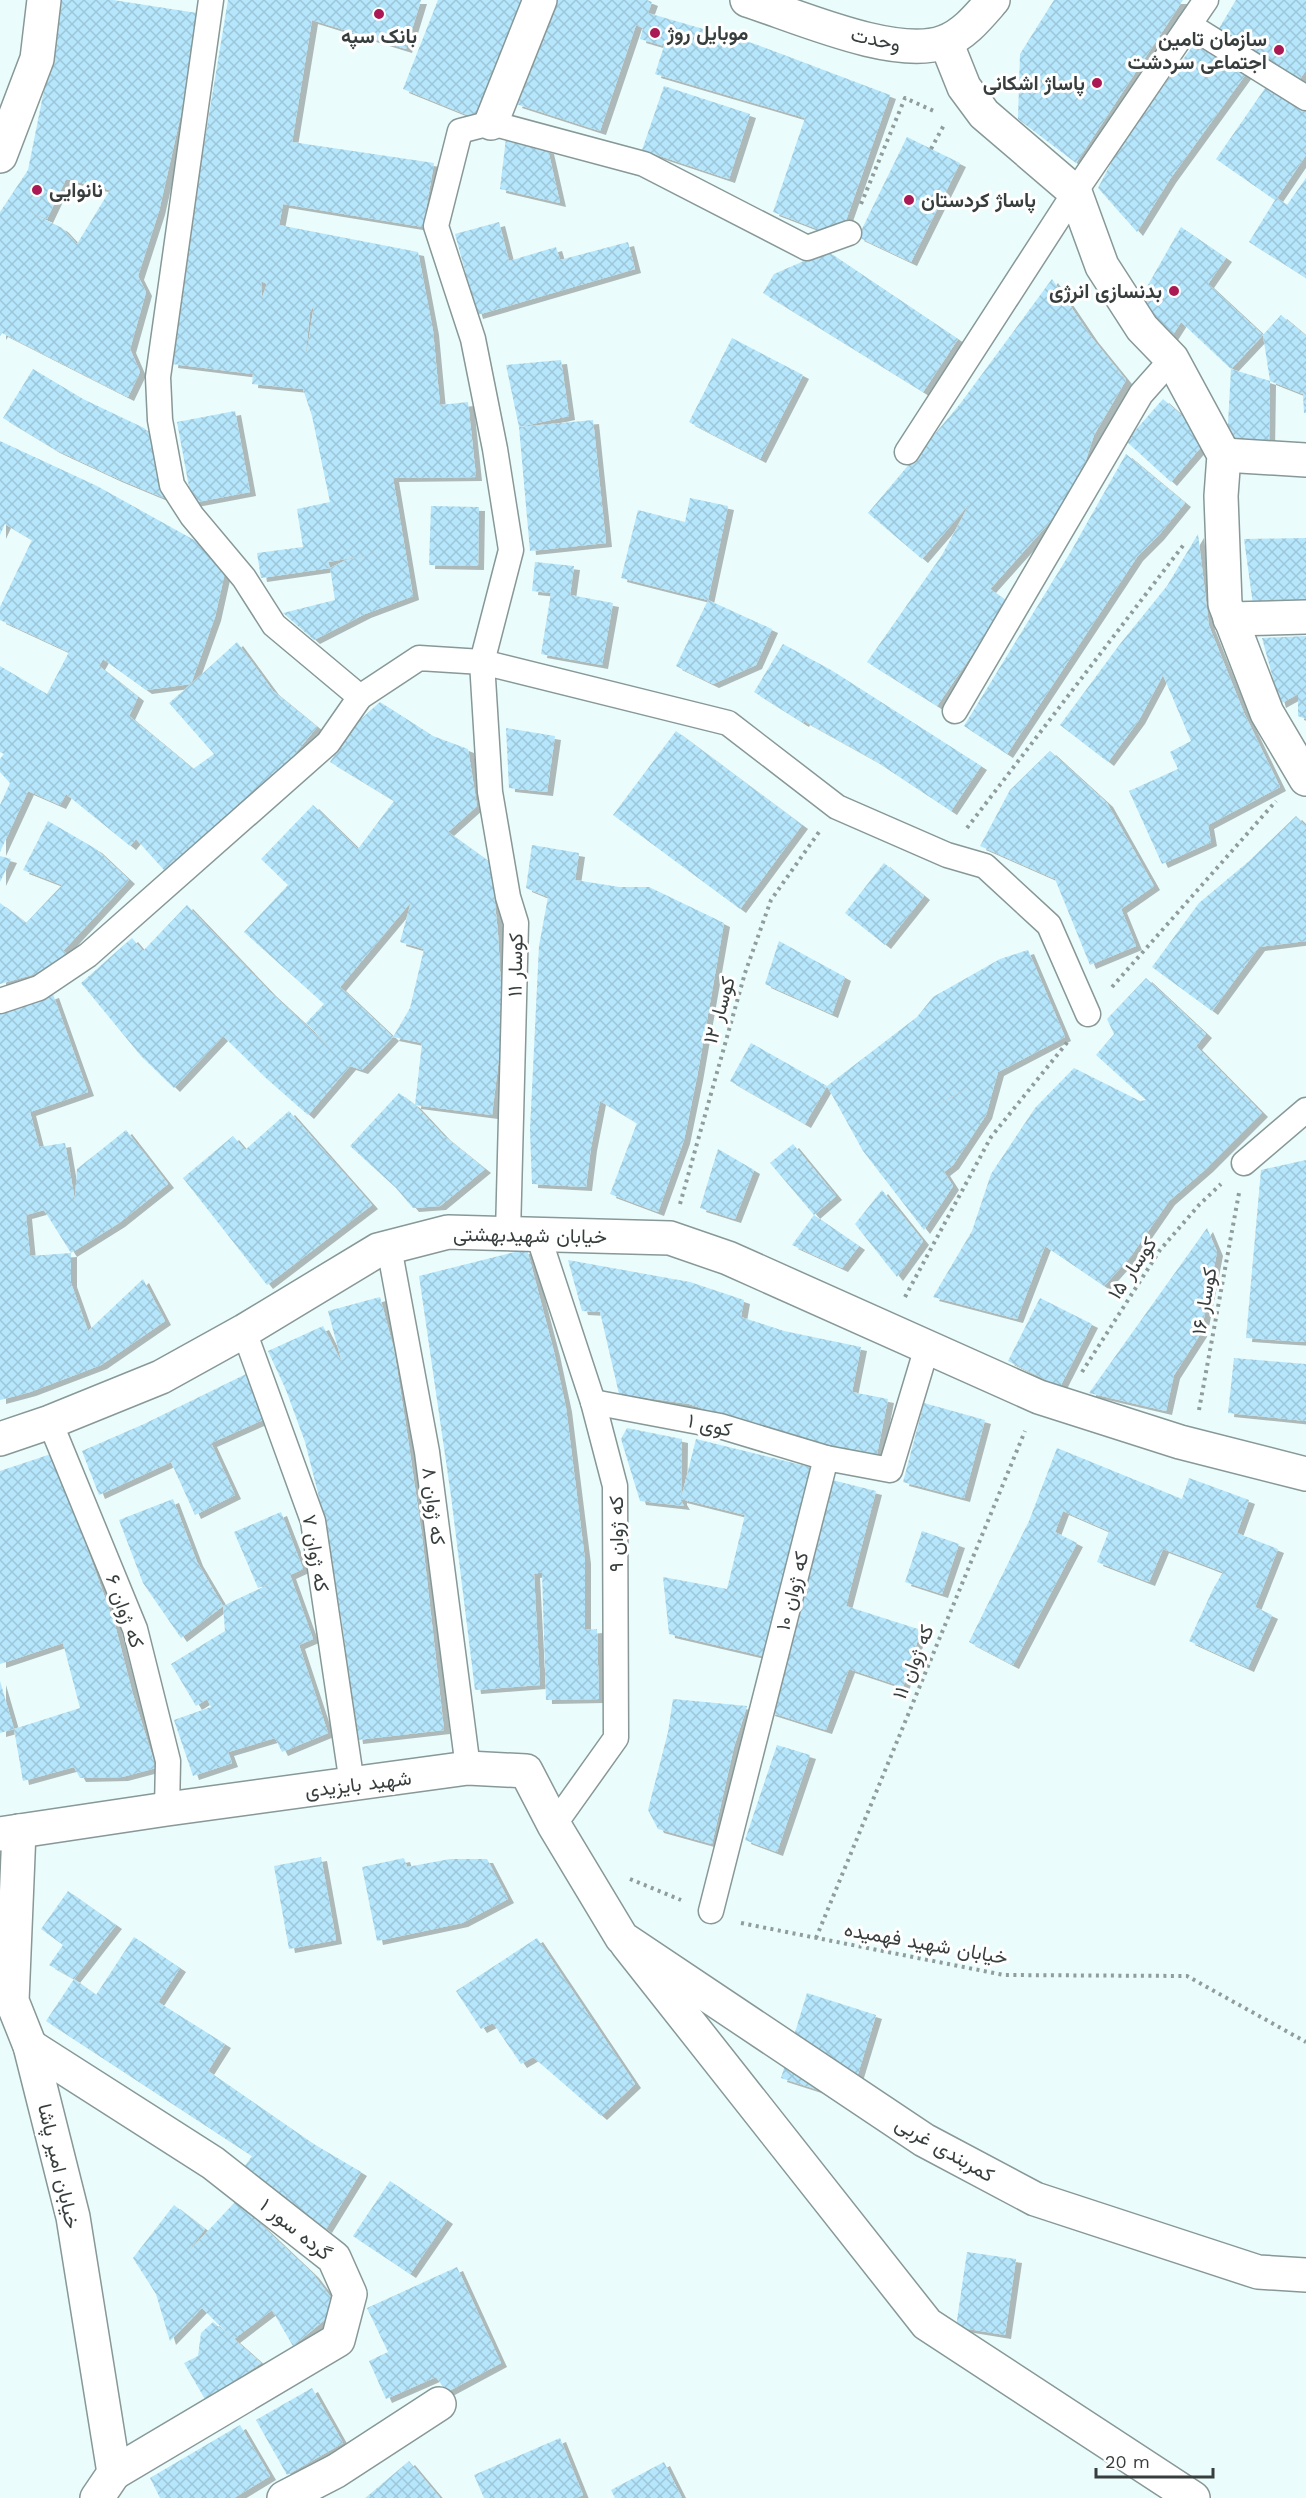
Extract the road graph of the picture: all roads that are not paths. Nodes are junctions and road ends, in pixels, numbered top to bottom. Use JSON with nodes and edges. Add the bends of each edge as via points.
{"nodes":[{"id":1,"x":44,"y":0,"type":"edge"},
{"id":2,"x":211,"y":0,"type":"edge"},
{"id":3,"x":540,"y":0,"type":"edge"},
{"id":4,"x":747,"y":0,"type":"edge"},
{"id":5,"x":993,"y":0,"type":"edge"},
{"id":6,"x":1206,"y":0,"type":"edge"},
{"id":7,"x":1189,"y":25,"type":"junction"},
{"id":8,"x":946,"y":42,"type":"junction"},
{"id":9,"x":1306,"y":98,"type":"edge"},
{"id":10,"x":491,"y":123,"type":"junction"},
{"id":11,"x":0,"y":156,"type":"edge"},
{"id":12,"x":1075,"y":192,"type":"junction"},
{"id":13,"x":849,"y":233,"type":"road end"},
{"id":14,"x":1172,"y":358,"type":"junction"},
{"id":15,"x":907,"y":453,"type":"dead end"},
{"id":16,"x":1224,"y":455,"type":"junction"},
{"id":17,"x":1306,"y":460,"type":"edge"},
{"id":18,"x":1306,"y":617,"type":"edge"},
{"id":19,"x":1230,"y":619,"type":"junction"},
{"id":20,"x":482,"y":662,"type":"junction"},
{"id":21,"x":360,"y":697,"type":"junction"},
{"id":22,"x":955,"y":711,"type":"dead end"},
{"id":23,"x":1306,"y":779,"type":"edge"},
{"id":24,"x":0,"y":1001,"type":"edge"},
{"id":25,"x":1088,"y":1014,"type":"dead end"},
{"id":26,"x":1306,"y":1110,"type":"edge"},
{"id":27,"x":1245,"y":1163,"type":"road end"},
{"id":28,"x":523,"y":1234,"type":"junction"},
{"id":29,"x":389,"y":1246,"type":"junction"},
{"id":30,"x":244,"y":1331,"type":"junction"},
{"id":31,"x":927,"y":1347,"type":"junction"},
{"id":32,"x":593,"y":1402,"type":"junction"},
{"id":33,"x":50,"y":1422,"type":"junction"},
{"id":34,"x":0,"y":1439,"type":"edge"},
{"id":35,"x":826,"y":1458,"type":"junction"},
{"id":36,"x":1306,"y":1474,"type":"edge"},
{"id":37,"x":468,"y":1768,"type":"junction"},
{"id":38,"x":352,"y":1784,"type":"junction"},
{"id":39,"x":167,"y":1809,"type":"junction"},
{"id":40,"x":554,"y":1825,"type":"junction"},
{"id":41,"x":10,"y":1833,"type":"edge"},
{"id":42,"x":711,"y":1911,"type":"road end"},
{"id":43,"x":622,"y":1938,"type":"junction"},
{"id":44,"x":30,"y":2046,"type":"junction"},
{"id":45,"x":1306,"y":2275,"type":"edge"},
{"id":46,"x":439,"y":2404,"type":"dead end"},
{"id":47,"x":106,"y":2486,"type":"edge"},
{"id":48,"x":284,"y":2498,"type":"edge"},
{"id":49,"x":1193,"y":2498,"type":"edge"}],
"edges":[{"from":1,"to":11,"type":"street","via":[[37,58]]},
{"from":2,"to":21,"type":"lane","via":[[158,377],[160,420],[172,485],[192,516],[244,578],[274,625]]},
{"from":3,"to":10,"type":"street"},
{"from":4,"to":8,"type":"street","name":"وحدت","via":[[884,44],[927,47]]},
{"from":5,"to":8,"type":"street","name":"وحدت","via":[[967,28]]},
{"from":6,"to":7,"type":"lane"},
{"from":7,"to":9,"type":"lane"},
{"from":7,"to":12,"type":"lane"},
{"from":8,"to":12,"type":"street","via":[[964,87],[984,114]]},
{"from":10,"to":13,"type":"lane","via":[[644,164],[807,248]]},
{"from":10,"to":20,"type":"lane","name":"کوسار ۱۱","via":[[460,131],[435,226],[472,339],[511,550]]},
{"from":12,"to":14,"type":"street","via":[[1102,266],[1142,328]]},
{"from":12,"to":15,"type":"lane"},
{"from":14,"to":16,"type":"street"},
{"from":14,"to":22,"type":"lane","via":[[1141,394]]},
{"from":16,"to":17,"type":"street"},
{"from":16,"to":19,"type":"street","via":[[1221,496],[1225,603]]},
{"from":18,"to":19,"type":"street"},
{"from":19,"to":23,"type":"street","via":[[1267,713]]},
{"from":20,"to":21,"type":"lane","via":[[419,658]]},
{"from":20,"to":25,"type":"lane","via":[[728,723],[837,807],[947,855],[985,866],[1049,925]]},
{"from":20,"to":28,"type":"lane","name":"کوسار ۱۱","via":[[490,792],[516,923]]},
{"from":21,"to":24,"type":"lane","via":[[328,742],[88,955],[39,988]]},
{"from":26,"to":27,"type":"lane"},
{"from":28,"to":29,"type":"street","name":"خیابان شهیدبهشتی","via":[[448,1232]]},
{"from":28,"to":31,"type":"street","name":"خیابان شهیدبهشتی","via":[[670,1238],[728,1258]]},
{"from":28,"to":32,"type":"lane","name":"که ژوان ۹"},
{"from":29,"to":30,"type":"street","name":"خیابان شهیدبهشتی"},
{"from":29,"to":37,"type":"lane","name":"که ژوان ۸","via":[[427,1452]]},
{"from":30,"to":33,"type":"street","name":"خیابان شهیدبهشتی","via":[[161,1377]]},
{"from":30,"to":38,"type":"lane","name":"که ژوان ۷","via":[[313,1521]]},
{"from":31,"to":35,"type":"lane","via":[[890,1470]]},
{"from":31,"to":36,"type":"street","name":"خیابان شهیدبهشتی","via":[[1051,1400],[1192,1445]]},
{"from":32,"to":35,"type":"lane","name":"کوی ۱","via":[[720,1426]]},
{"from":32,"to":40,"type":"lane","name":"که ژوان ۹","via":[[615,1486],[616,1738]]},
{"from":33,"to":34,"type":"street","name":"خیابان شهیدبهشتی"},
{"from":33,"to":39,"type":"lane","name":"که ژوان ۶","via":[[135,1629],[168,1761]]},
{"from":35,"to":42,"type":"lane","name":"که ژوان ۱۰"},
{"from":37,"to":38,"type":"street","name":"شهید بایزیدی"},
{"from":37,"to":40,"type":"street","name":"شهید بایزیدی","via":[[526,1771]]},
{"from":38,"to":39,"type":"street","name":"شهید بایزیدی"},
{"from":39,"to":41,"type":"street","name":"شهید بایزیدی"},
{"from":40,"to":43,"type":"street","name":"شهید بایزیدی"},
{"from":41,"to":44,"type":"street","name":"خیابان امیر پاشا","via":[[12,2001]]},
{"from":43,"to":45,"type":"street","name":"کمربندی غربی","via":[[924,2140],[1035,2199],[1258,2272]]},
{"from":43,"to":49,"type":"street","name":"شهید بایزیدی","via":[[927,2324]]},
{"from":44,"to":47,"type":"street","name":"خیابان امیر پاشا","via":[[73,2217]]},
{"from":44,"to":47,"type":"street","name":"گرده سور ۱","via":[[213,2163],[334,2258],[350,2294],[338,2340]]},
{"from":46,"to":48,"type":"street","via":[[336,2471]]}]}
